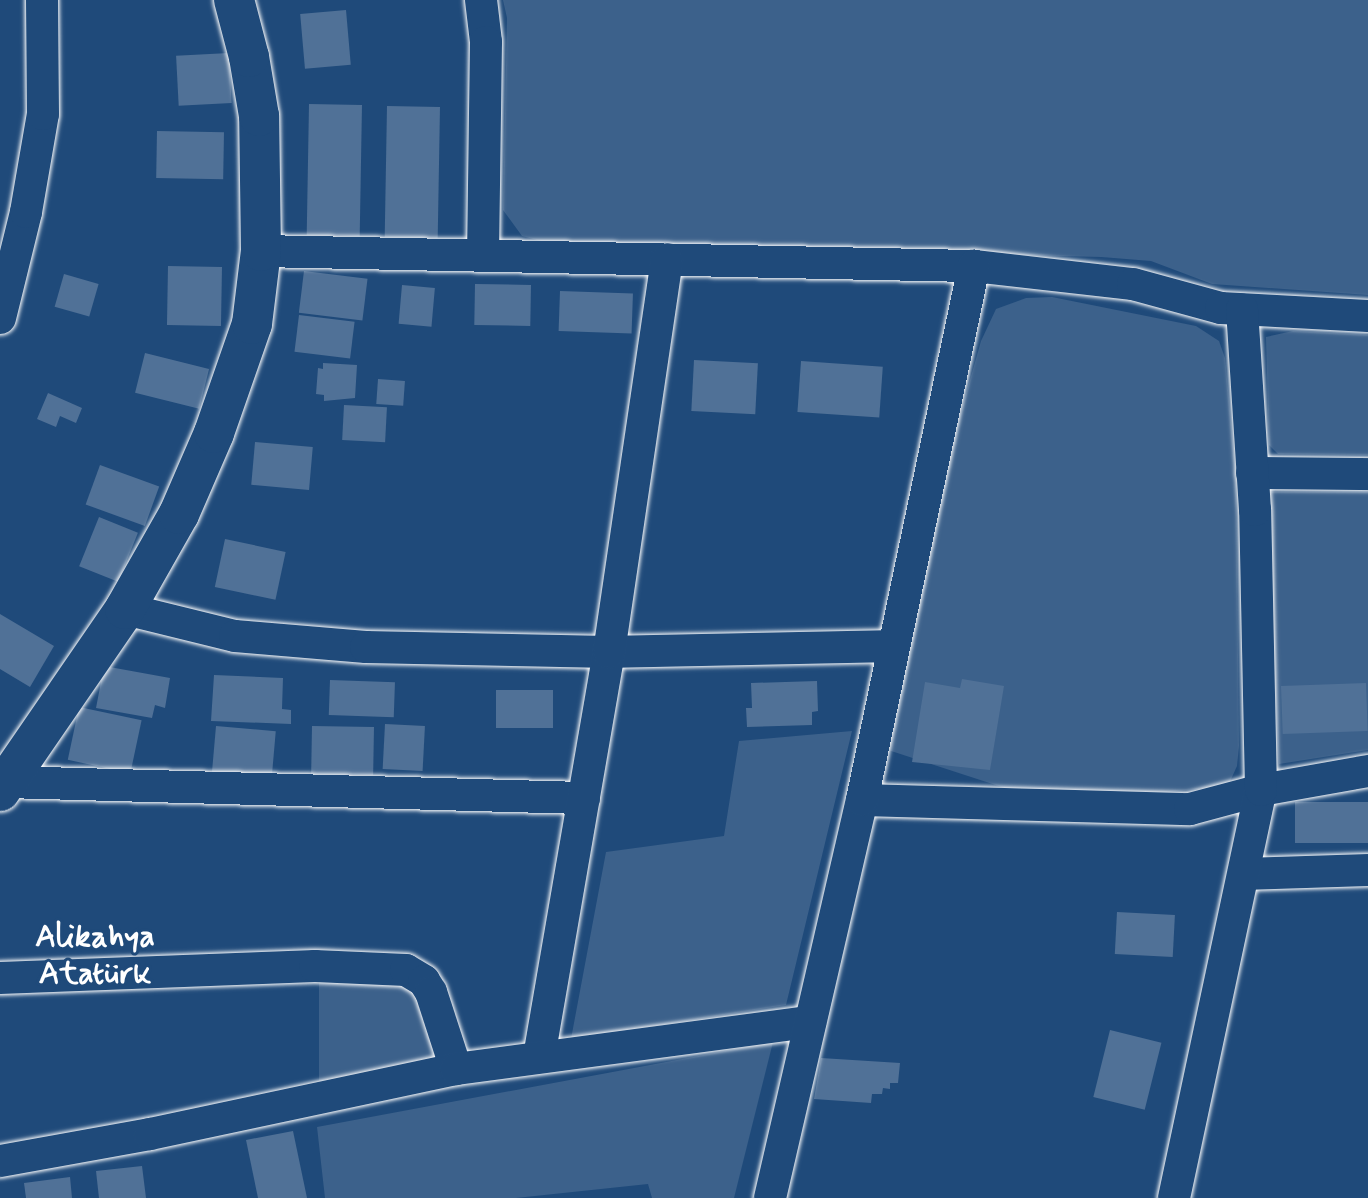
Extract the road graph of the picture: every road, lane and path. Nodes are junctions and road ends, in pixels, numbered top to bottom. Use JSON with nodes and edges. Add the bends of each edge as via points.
{"nodes":[{"id":1,"x":42,"y":0,"type":"edge"},
{"id":2,"x":234,"y":0,"type":"edge"},
{"id":3,"x":481,"y":0,"type":"edge"},
{"id":4,"x":261,"y":251,"type":"junction"},
{"id":5,"x":483,"y":256,"type":"junction"},
{"id":6,"x":667,"y":259,"type":"junction"},
{"id":7,"x":974,"y":266,"type":"junction"},
{"id":8,"x":1242,"y":309,"type":"junction"},
{"id":9,"x":1368,"y":316,"type":"edge"},
{"id":10,"x":0,"y":318,"type":"edge"},
{"id":11,"x":1252,"y":473,"type":"junction"},
{"id":12,"x":1368,"y":474,"type":"edge"},
{"id":13,"x":125,"y":609,"type":"junction"},
{"id":14,"x":892,"y":646,"type":"junction"},
{"id":15,"x":609,"y":652,"type":"junction"},
{"id":16,"x":1368,"y":771,"type":"edge"},
{"id":17,"x":3,"y":787,"type":"edge"},
{"id":18,"x":1261,"y":790,"type":"junction"},
{"id":19,"x":584,"y":798,"type":"junction"},
{"id":20,"x":862,"y":800,"type":"junction"},
{"id":21,"x":1368,"y":870,"type":"edge"},
{"id":22,"x":1244,"y":874,"type":"junction"},
{"id":23,"x":0,"y":978,"type":"edge"},
{"id":24,"x":810,"y":1022,"type":"junction"},
{"id":25,"x":539,"y":1057,"type":"junction"},
{"id":26,"x":456,"y":1069,"type":"junction"},
{"id":27,"x":0,"y":1161,"type":"edge"},
{"id":28,"x":770,"y":1198,"type":"edge"},
{"id":29,"x":1174,"y":1198,"type":"edge"}],
"edges":[{"from":1,"to":10,"type":"street","via":[[43,114]]},
{"from":2,"to":4,"type":"street","via":[[259,116]]},
{"from":3,"to":5,"type":"street","via":[[486,42]]},
{"from":4,"to":5,"type":"street"},
{"from":4,"to":13,"type":"street","via":[[252,324],[214,433],[179,514]]},
{"from":5,"to":6,"type":"street"},
{"from":6,"to":7,"type":"street"},
{"from":6,"to":15,"type":"street"},
{"from":7,"to":8,"type":"street","via":[[1133,284]]},
{"from":7,"to":14,"type":"street"},
{"from":8,"to":9,"type":"street"},
{"from":8,"to":11,"type":"street"},
{"from":11,"to":12,"type":"street"},
{"from":11,"to":18,"type":"street"},
{"from":13,"to":15,"type":"street","via":[[203,630],[269,640]]},
{"from":13,"to":17,"type":"street"},
{"from":14,"to":15,"type":"street"},
{"from":14,"to":20,"type":"street"},
{"from":15,"to":19,"type":"street"},
{"from":16,"to":18,"type":"street"},
{"from":17,"to":19,"type":"street"},
{"from":18,"to":20,"type":"street","via":[[1190,809]]},
{"from":18,"to":22,"type":"street"},
{"from":19,"to":25,"type":"street"},
{"from":20,"to":24,"type":"street"},
{"from":21,"to":22,"type":"street"},
{"from":22,"to":29,"type":"street"},
{"from":23,"to":26,"type":"street","via":[[315,966],[406,970],[431,992]]},
{"from":24,"to":25,"type":"street"},
{"from":24,"to":28,"type":"street"},
{"from":25,"to":26,"type":"street"},
{"from":26,"to":27,"type":"street"}]}
